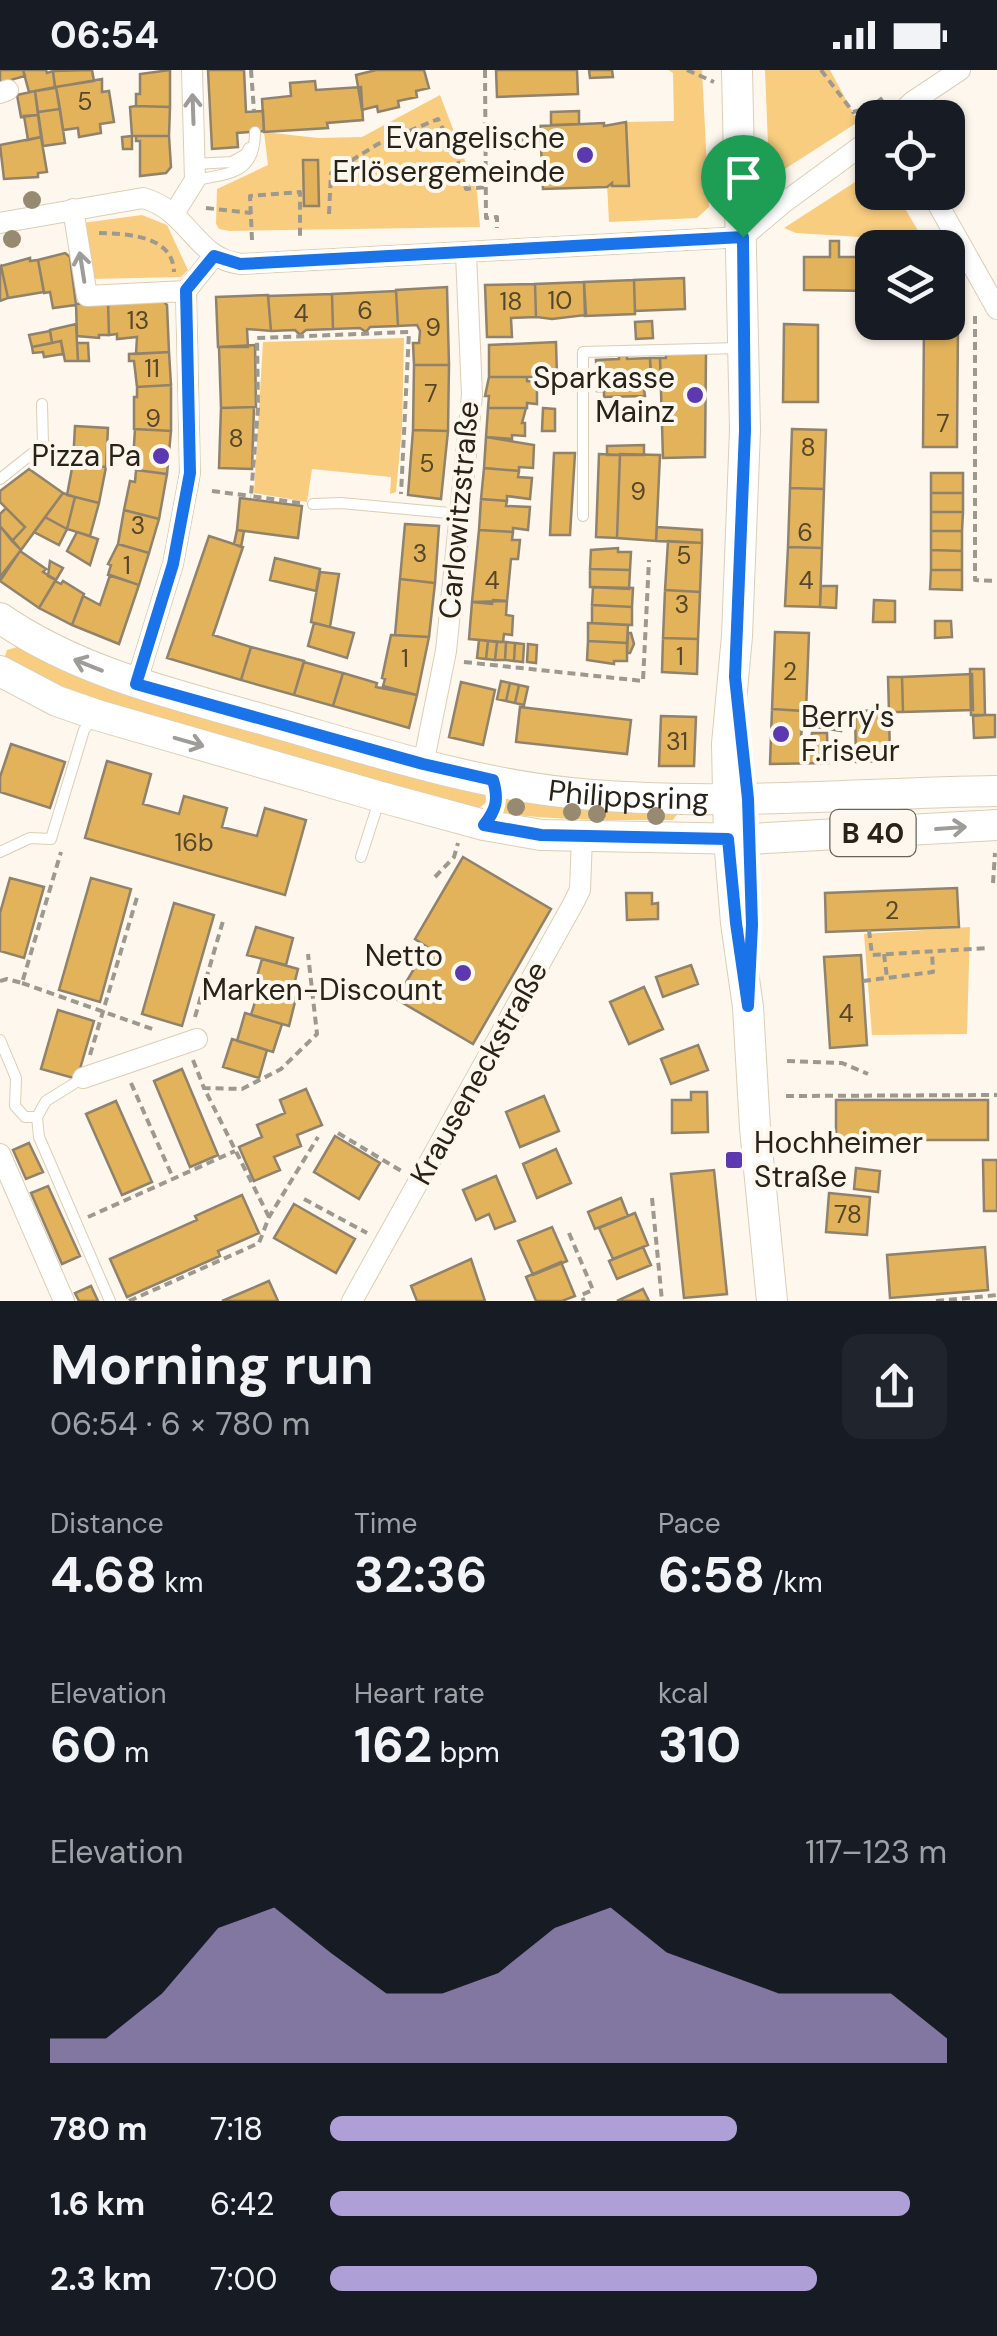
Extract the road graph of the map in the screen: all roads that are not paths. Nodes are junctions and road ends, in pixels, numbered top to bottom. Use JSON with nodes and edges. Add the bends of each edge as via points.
{"nodes":[{"id":1,"x":192,"y":70,"type":"edge"},
{"id":2,"x":737,"y":70,"type":"edge"},
{"id":3,"x":960,"y":70,"type":"edge"},
{"id":4,"x":915,"y":100,"type":"edge"},
{"id":5,"x":252,"y":132,"type":"dead end"},
{"id":6,"x":855,"y":150,"type":"edge"},
{"id":7,"x":195,"y":172,"type":"junction"},
{"id":8,"x":73,"y":209,"type":"junction"},
{"id":9,"x":941,"y":210,"type":"edge"},
{"id":10,"x":174,"y":212,"type":"junction"},
{"id":11,"x":0,"y":223,"type":"edge"},
{"id":12,"x":743,"y":237,"type":"junction"},
{"id":13,"x":466,"y":254,"type":"junction"},
{"id":14,"x":214,"y":256,"type":"junction"},
{"id":15,"x":180,"y":284,"type":"junction"},
{"id":16,"x":994,"y":298,"type":"edge"},
{"id":17,"x":745,"y":348,"type":"junction"},
{"id":18,"x":42,"y":404,"type":"dead end"},
{"id":19,"x":0,"y":479,"type":"edge"},
{"id":20,"x":313,"y":504,"type":"road end"},
{"id":21,"x":460,"y":514,"type":"junction"},
{"id":22,"x":584,"y":516,"type":"dead end"},
{"id":23,"x":5,"y":629,"type":"edge"},
{"id":24,"x":0,"y":671,"type":"edge"},
{"id":25,"x":136,"y":684,"type":"junction"},
{"id":26,"x":97,"y":715,"type":"junction"},
{"id":27,"x":423,"y":764,"type":"junction"},
{"id":28,"x":493,"y":780,"type":"junction"},
{"id":29,"x":997,"y":791,"type":"edge"},
{"id":30,"x":380,"y":798,"type":"junction"},
{"id":31,"x":738,"y":799,"type":"junction"},
{"id":32,"x":472,"y":832,"type":"junction"},
{"id":33,"x":582,"y":837,"type":"junction"},
{"id":34,"x":739,"y":839,"type":"junction"},
{"id":35,"x":996,"y":839,"type":"edge"},
{"id":36,"x":0,"y":852,"type":"edge"},
{"id":37,"x":361,"y":857,"type":"dead end"},
{"id":38,"x":0,"y":1040,"type":"edge"},
{"id":39,"x":192,"y":1041,"type":"road end"},
{"id":40,"x":83,"y":1078,"type":"joint"},
{"id":41,"x":37,"y":1117,"type":"junction"},
{"id":42,"x":0,"y":1154,"type":"edge"},
{"id":43,"x":768,"y":1295,"type":"edge"},
{"id":44,"x":64,"y":1301,"type":"edge"},
{"id":45,"x":110,"y":1301,"type":"edge"},
{"id":46,"x":352,"y":1301,"type":"edge"}],
"edges":[{"from":7,"to":1,"type":"street","one_way":true},
{"from":2,"to":12,"type":"main road"},
{"from":3,"to":4,"type":"street"},
{"from":5,"to":7,"type":"lane","via":[[255,146],[244,167]]},
{"from":6,"to":12,"type":"street"},
{"from":7,"to":10,"type":"street"},
{"from":8,"to":10,"type":"street","via":[[143,198]]},
{"from":8,"to":11,"type":"street"},
{"from":15,"to":8,"type":"street","one_way":true,"via":[[87,296]]},
{"from":9,"to":16,"type":"street"},
{"from":10,"to":14,"type":"street"},
{"from":12,"to":13,"type":"street"},
{"from":12,"to":17,"type":"main road"},
{"from":13,"to":14,"type":"street","via":[[240,264]]},
{"from":13,"to":21,"type":"street","name":"Carlowitzstraße","via":[[472,395]]},
{"from":14,"to":15,"type":"street"},
{"from":15,"to":25,"type":"street","via":[[190,473],[173,564]]},
{"from":17,"to":22,"type":"lane","via":[[583,352]]},
{"from":17,"to":31,"type":"main road","via":[[727,744]]},
{"from":18,"to":19,"type":"lane","via":[[43,445]]},
{"from":20,"to":21,"type":"lane"},
{"from":21,"to":27,"type":"street","name":"Carlowitzstraße","via":[[444,660]]},
{"from":25,"to":23,"type":"main road","name":"Philippsring","number":"B 40","one_way":true},
{"from":24,"to":26,"type":"main road","name":"Philippsring","number":"B 40"},
{"from":25,"to":27,"type":"main road","name":"Philippsring","number":"B 40"},
{"from":26,"to":30,"type":"main road","name":"Philippsring","number":"B 40","one_way":true},
{"from":26,"to":36,"type":"lane","via":[[84,730],[51,839],[30,838]]},
{"from":27,"to":28,"type":"main road","name":"Philippsring","number":"B 40"},
{"from":28,"to":31,"type":"main road","name":"Philippsring","number":"B 40","via":[[570,793]]},
{"from":28,"to":32,"type":"main road","via":[[494,812]]},
{"from":29,"to":31,"type":"main road","number":"B 40"},
{"from":30,"to":32,"type":"main road","name":"Philippsring","number":"B 40"},
{"from":30,"to":37,"type":"lane"},
{"from":31,"to":34,"type":"main road"},
{"from":32,"to":33,"type":"main road","name":"Philippsring","number":"B 40"},
{"from":33,"to":34,"type":"main road","name":"Philippsring","number":"B 40"},
{"from":33,"to":46,"type":"street","name":"Krauseneckstraße","via":[[574,904]]},
{"from":34,"to":35,"type":"main road","number":"B 40","one_way":true},
{"from":34,"to":43,"type":"main road","via":[[752,925],[748,1006]]},
{"from":38,"to":41,"type":"lane","via":[[16,1078],[15,1106]]},
{"from":39,"to":40,"type":"street"},
{"from":40,"to":41,"type":"lane","via":[[46,1101]]},
{"from":41,"to":45,"type":"lane","via":[[39,1137]]},
{"from":42,"to":44,"type":"street"}]}
